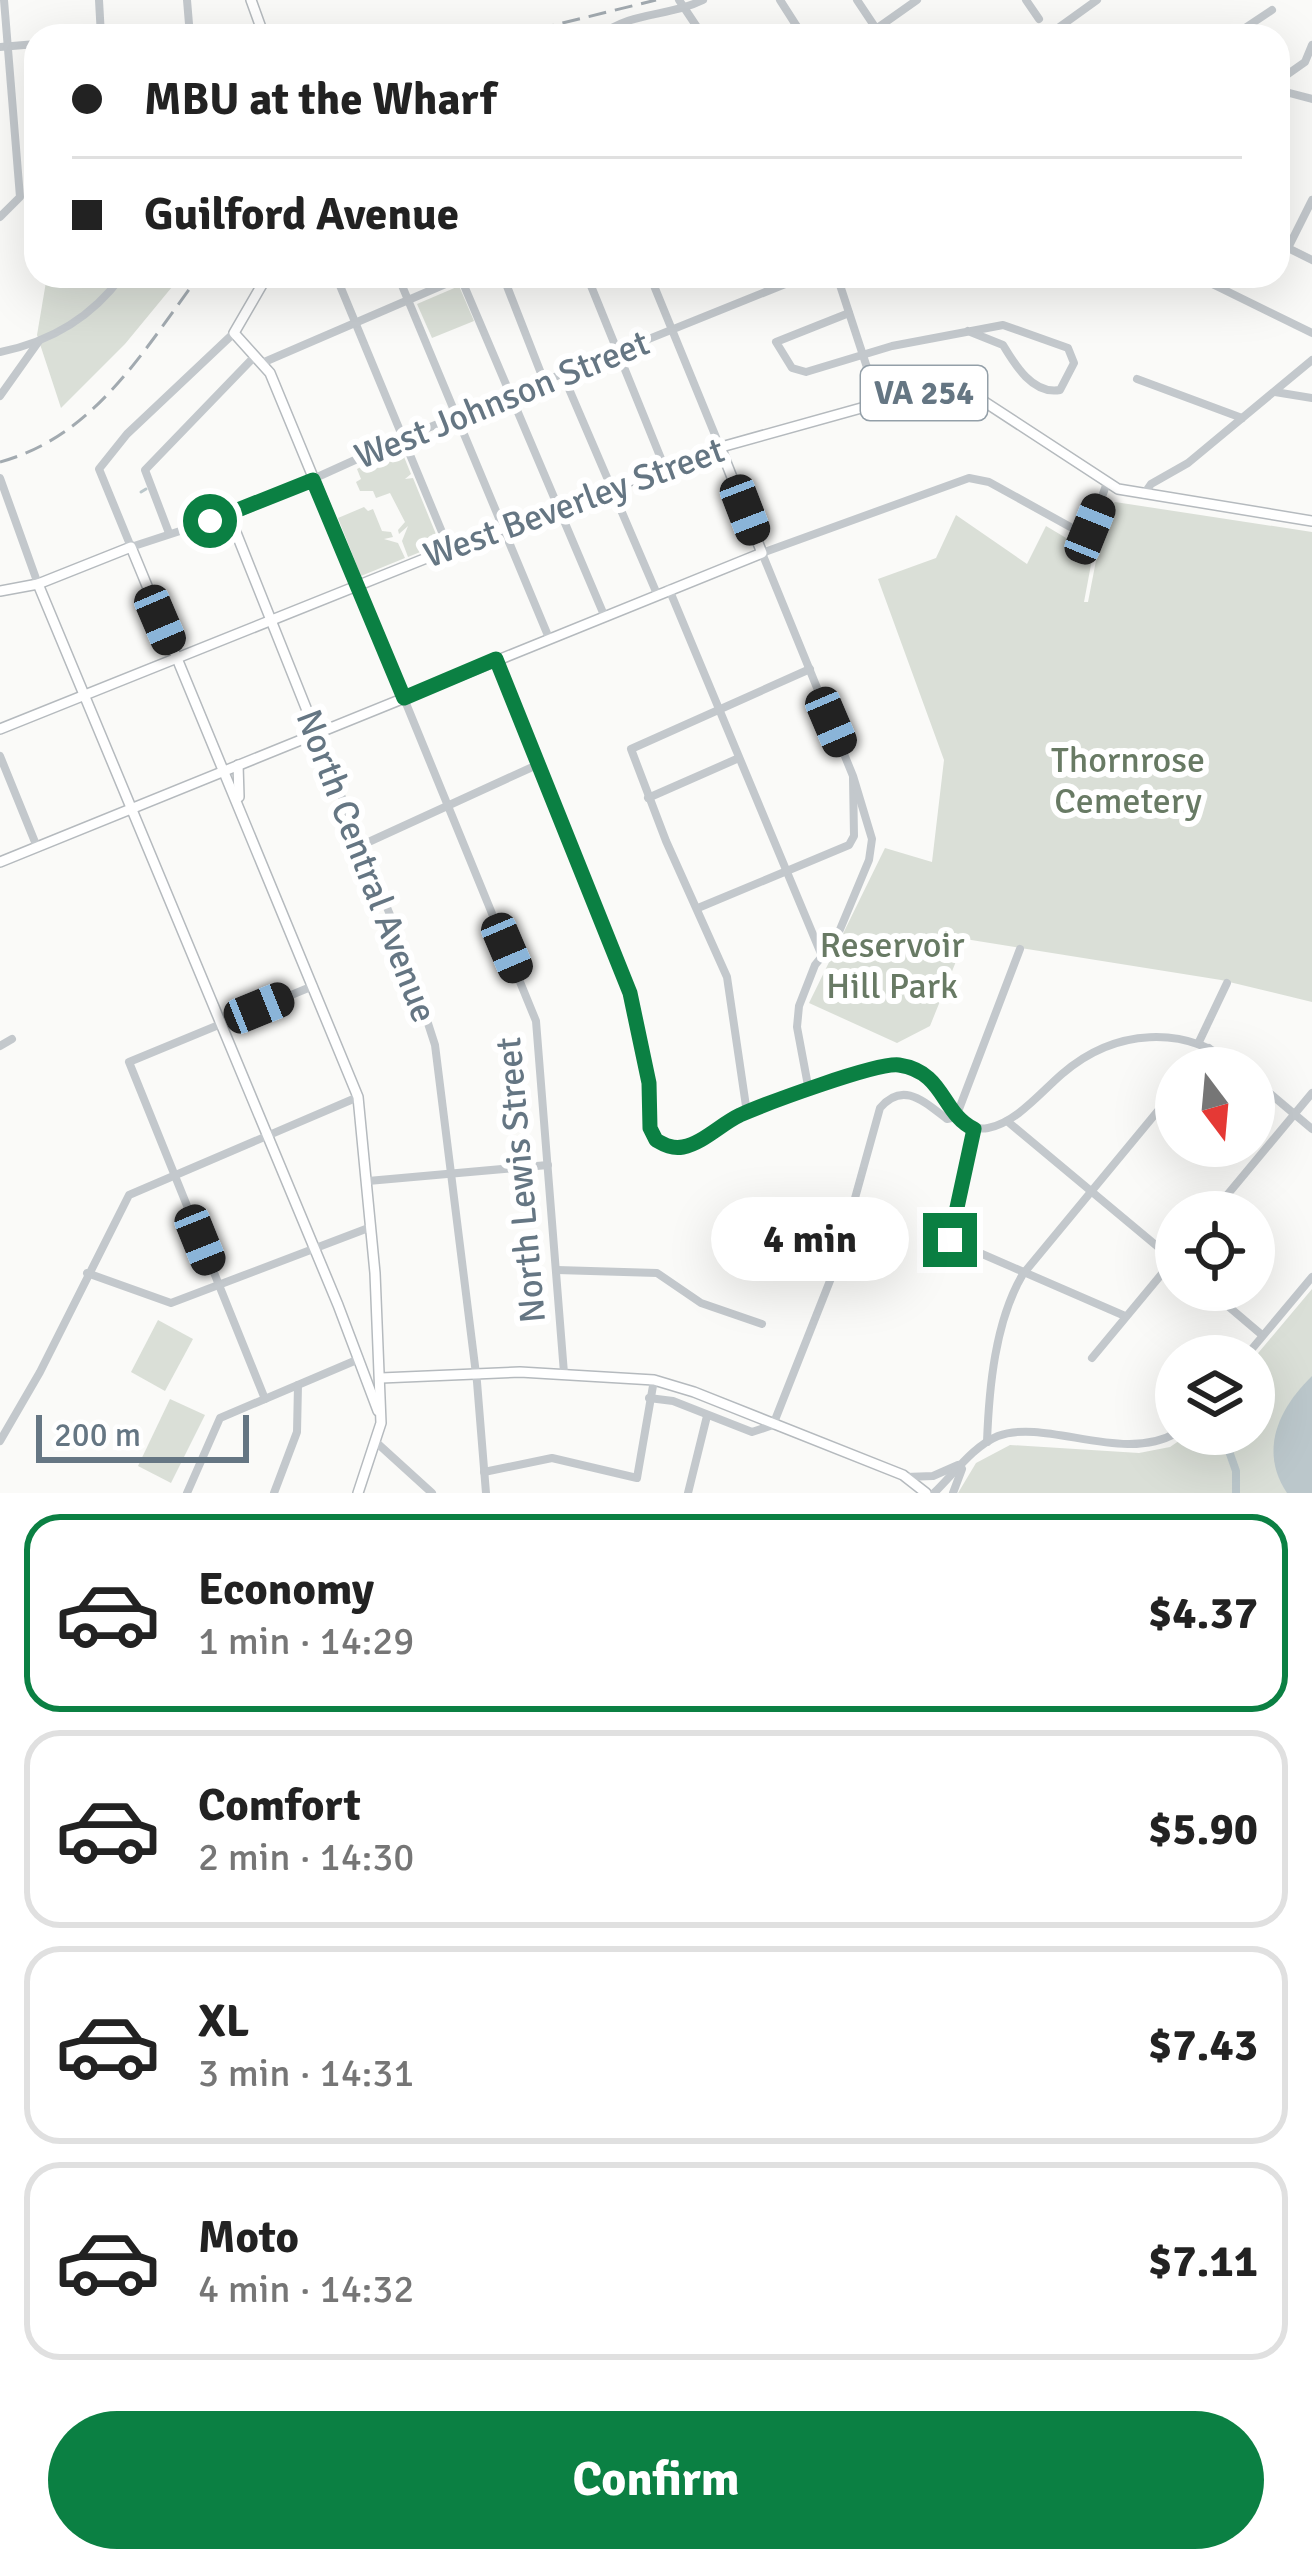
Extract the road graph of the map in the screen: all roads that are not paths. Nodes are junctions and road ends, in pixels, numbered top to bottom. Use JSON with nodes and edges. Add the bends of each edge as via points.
{"nodes":[{"id":1,"x":4,"y":0,"type":"edge"},
{"id":2,"x":703,"y":0,"type":"edge"},
{"id":3,"x":917,"y":0,"type":"edge"},
{"id":4,"x":1026,"y":0,"type":"edge"},
{"id":5,"x":1097,"y":0,"type":"edge"},
{"id":6,"x":682,"y":4,"type":"edge"},
{"id":7,"x":1272,"y":10,"type":"dead end"},
{"id":8,"x":1040,"y":20,"type":"dead end"},
{"id":9,"x":621,"y":24,"type":"edge"},
{"id":10,"x":888,"y":24,"type":"edge"},
{"id":11,"x":1064,"y":24,"type":"edge"},
{"id":12,"x":1251,"y":24,"type":"edge"},
{"id":13,"x":1312,"y":45,"type":"edge"},
{"id":14,"x":4,"y":46,"type":"edge"},
{"id":15,"x":1290,"y":75,"type":"edge"},
{"id":16,"x":1312,"y":200,"type":"edge"},
{"id":17,"x":0,"y":217,"type":"edge"},
{"id":18,"x":1290,"y":244,"type":"edge"},
{"id":19,"x":111,"y":288,"type":"edge"},
{"id":20,"x":260,"y":288,"type":"edge"},
{"id":21,"x":341,"y":288,"type":"edge"},
{"id":22,"x":403,"y":288,"type":"edge"},
{"id":23,"x":434,"y":288,"type":"edge"},
{"id":24,"x":467,"y":288,"type":"edge"},
{"id":25,"x":508,"y":288,"type":"edge"},
{"id":26,"x":592,"y":288,"type":"edge"},
{"id":27,"x":655,"y":288,"type":"edge"},
{"id":28,"x":764,"y":288,"type":"edge"},
{"id":29,"x":840,"y":288,"type":"edge"},
{"id":30,"x":1221,"y":288,"type":"edge"},
{"id":31,"x":408,"y":299,"type":"junction"},
{"id":32,"x":849,"y":313,"type":"junction"},
{"id":33,"x":355,"y":322,"type":"junction"},
{"id":34,"x":672,"y":330,"type":"junction"},
{"id":35,"x":968,"y":331,"type":"junction"},
{"id":36,"x":1312,"y":332,"type":"edge"},
{"id":37,"x":234,"y":333,"type":"junction"},
{"id":38,"x":40,"y":339,"type":"junction"},
{"id":39,"x":0,"y":352,"type":"edge"},
{"id":40,"x":618,"y":352,"type":"junction"},
{"id":41,"x":864,"y":355,"type":"junction"},
{"id":42,"x":259,"y":359,"type":"junction"},
{"id":43,"x":1312,"y":360,"type":"edge"},
{"id":44,"x":563,"y":374,"type":"junction"},
{"id":45,"x":1137,"y":379,"type":"dead end"},
{"id":46,"x":544,"y":382,"type":"junction"},
{"id":47,"x":1273,"y":392,"type":"junction"},
{"id":48,"x":512,"y":395,"type":"junction"},
{"id":49,"x":0,"y":396,"type":"edge"},
{"id":50,"x":1312,"y":398,"type":"edge"},
{"id":51,"x":878,"y":401,"type":"junction"},
{"id":52,"x":457,"y":416,"type":"junction"},
{"id":53,"x":1242,"y":418,"type":"junction"},
{"id":54,"x":404,"y":438,"type":"junction"},
{"id":55,"x":721,"y":448,"type":"junction"},
{"id":56,"x":664,"y":466,"type":"junction"},
{"id":57,"x":0,"y":478,"type":"edge"},
{"id":58,"x":313,"y":480,"type":"junction"},
{"id":59,"x":1107,"y":483,"type":"junction"},
{"id":60,"x":611,"y":487,"type":"junction"},
{"id":61,"x":1144,"y":494,"type":"junction"},
{"id":62,"x":558,"y":507,"type":"junction"},
{"id":63,"x":5,"y":512,"type":"edge"},
{"id":64,"x":229,"y":515,"type":"junction"},
{"id":65,"x":1312,"y":521,"type":"edge"},
{"id":66,"x":503,"y":528,"type":"junction"},
{"id":67,"x":169,"y":533,"type":"junction"},
{"id":68,"x":131,"y":547,"type":"junction"},
{"id":69,"x":449,"y":549,"type":"junction"},
{"id":70,"x":762,"y":553,"type":"junction"},
{"id":71,"x":38,"y":584,"type":"junction"},
{"id":72,"x":358,"y":586,"type":"junction"},
{"id":73,"x":669,"y":589,"type":"junction"},
{"id":74,"x":0,"y":591,"type":"edge"},
{"id":75,"x":656,"y":594,"type":"junction"},
{"id":76,"x":604,"y":615,"type":"junction"},
{"id":77,"x":270,"y":621,"type":"junction"},
{"id":78,"x":549,"y":638,"type":"junction"},
{"id":79,"x":176,"y":658,"type":"junction"},
{"id":80,"x":496,"y":659,"type":"junction"},
{"id":81,"x":810,"y":669,"type":"junction"},
{"id":82,"x":84,"y":694,"type":"junction"},
{"id":83,"x":404,"y":698,"type":"junction"},
{"id":84,"x":719,"y":710,"type":"junction"},
{"id":85,"x":0,"y":728,"type":"edge"},
{"id":86,"x":316,"y":733,"type":"junction"},
{"id":87,"x":0,"y":756,"type":"edge"},
{"id":88,"x":739,"y":758,"type":"junction"},
{"id":89,"x":539,"y":764,"type":"junction"},
{"id":90,"x":238,"y":765,"type":"junction"},
{"id":91,"x":224,"y":771,"type":"junction"},
{"id":92,"x":853,"y":776,"type":"junction"},
{"id":93,"x":649,"y":798,"type":"junction"},
{"id":94,"x":239,"y":802,"type":"junction"},
{"id":95,"x":449,"y":807,"type":"junction"},
{"id":96,"x":131,"y":809,"type":"junction"},
{"id":97,"x":362,"y":845,"type":"junction"},
{"id":98,"x":38,"y":847,"type":"junction"},
{"id":99,"x":0,"y":862,"type":"edge"},
{"id":100,"x":787,"y":872,"type":"junction"},
{"id":101,"x":698,"y":908,"type":"junction"},
{"id":102,"x":1020,"y":949,"type":"dead end"},
{"id":103,"x":822,"y":956,"type":"junction"},
{"id":104,"x":1228,"y":983,"type":"dead end"},
{"id":105,"x":313,"y":986,"type":"junction"},
{"id":106,"x":220,"y":1024,"type":"junction"},
{"id":107,"x":12,"y":1039,"type":"dead end"},
{"id":108,"x":1198,"y":1044,"type":"junction"},
{"id":109,"x":0,"y":1046,"type":"edge"},
{"id":110,"x":1206,"y":1047,"type":"edge"},
{"id":111,"x":809,"y":1091,"type":"junction"},
{"id":112,"x":1312,"y":1093,"type":"edge"},
{"id":113,"x":358,"y":1097,"type":"junction"},
{"id":114,"x":1275,"y":1098,"type":"edge"},
{"id":115,"x":747,"y":1113,"type":"junction"},
{"id":116,"x":1155,"y":1114,"type":"edge"},
{"id":117,"x":1294,"y":1114,"type":"junction"},
{"id":118,"x":956,"y":1117,"type":"junction"},
{"id":119,"x":1006,"y":1121,"type":"junction"},
{"id":120,"x":974,"y":1129,"type":"junction"},
{"id":121,"x":1312,"y":1129,"type":"edge"},
{"id":122,"x":266,"y":1136,"type":"junction"},
{"id":123,"x":548,"y":1165,"type":"junction"},
{"id":124,"x":451,"y":1173,"type":"junction"},
{"id":125,"x":173,"y":1176,"type":"junction"},
{"id":126,"x":368,"y":1180,"type":"junction"},
{"id":127,"x":1092,"y":1191,"type":"junction"},
{"id":128,"x":1230,"y":1191,"type":"edge"},
{"id":129,"x":371,"y":1227,"type":"junction"},
{"id":130,"x":1155,"y":1243,"type":"edge"},
{"id":131,"x":313,"y":1250,"type":"junction"},
{"id":132,"x":557,"y":1270,"type":"junction"},
{"id":133,"x":87,"y":1273,"type":"junction"},
{"id":134,"x":1023,"y":1274,"type":"junction"},
{"id":135,"x":1312,"y":1277,"type":"edge"},
{"id":136,"x":1155,"y":1282,"type":"edge"},
{"id":137,"x":219,"y":1286,"type":"junction"},
{"id":138,"x":1234,"y":1311,"type":"edge"},
{"id":139,"x":1125,"y":1316,"type":"junction"},
{"id":140,"x":762,"y":1324,"type":"dead end"},
{"id":141,"x":1262,"y":1335,"type":"edge"},
{"id":142,"x":1264,"y":1335,"type":"edge"},
{"id":143,"x":380,"y":1351,"type":"junction"},
{"id":144,"x":1092,"y":1358,"type":"dead end"},
{"id":145,"x":359,"y":1359,"type":"junction"},
{"id":146,"x":475,"y":1372,"type":"junction"},
{"id":147,"x":564,"y":1373,"type":"junction"},
{"id":148,"x":382,"y":1378,"type":"junction"},
{"id":149,"x":654,"y":1380,"type":"junction"},
{"id":150,"x":298,"y":1384,"type":"junction"},
{"id":151,"x":650,"y":1398,"type":"junction"},
{"id":152,"x":265,"y":1399,"type":"junction"},
{"id":153,"x":706,"y":1416,"type":"junction"},
{"id":154,"x":382,"y":1423,"type":"junction"},
{"id":155,"x":773,"y":1425,"type":"junction"},
{"id":156,"x":0,"y":1441,"type":"edge"},
{"id":157,"x":1155,"y":1441,"type":"edge"},
{"id":158,"x":987,"y":1442,"type":"junction"},
{"id":159,"x":377,"y":1443,"type":"junction"},
{"id":160,"x":965,"y":1462,"type":"junction"},
{"id":161,"x":484,"y":1472,"type":"junction"},
{"id":162,"x":906,"y":1477,"type":"junction"},
{"id":163,"x":189,"y":1492,"type":"edge"},
{"id":164,"x":274,"y":1493,"type":"edge"},
{"id":165,"x":358,"y":1493,"type":"edge"},
{"id":166,"x":432,"y":1493,"type":"edge"},
{"id":167,"x":486,"y":1493,"type":"edge"},
{"id":168,"x":688,"y":1493,"type":"edge"},
{"id":169,"x":930,"y":1493,"type":"edge"},
{"id":170,"x":953,"y":1493,"type":"edge"}],
"edges":[{"from":1,"to":14,"type":"street"},
{"from":2,"to":6,"type":"street"},
{"from":3,"to":10,"type":"street"},
{"from":4,"to":8,"type":"street"},
{"from":5,"to":11,"type":"street"},
{"from":6,"to":9,"type":"street"},
{"from":7,"to":12,"type":"street"},
{"from":13,"to":15,"type":"street"},
{"from":14,"to":17,"type":"street","via":[[20,196]]},
{"from":16,"to":18,"type":"street"},
{"from":19,"to":38,"type":"street","via":[[88,313]]},
{"from":20,"to":37,"type":"main road"},
{"from":21,"to":33,"type":"street"},
{"from":22,"to":31,"type":"street"},
{"from":23,"to":31,"type":"street"},
{"from":24,"to":48,"type":"street"},
{"from":25,"to":46,"type":"street"},
{"from":26,"to":40,"type":"street"},
{"from":27,"to":34,"type":"street"},
{"from":28,"to":34,"type":"street","name":"West Johnson Street"},
{"from":29,"to":32,"type":"street"},
{"from":30,"to":36,"type":"street"},
{"from":31,"to":33,"type":"street"},
{"from":31,"to":52,"type":"street"},
{"from":32,"to":41,"type":"street"},
{"from":32,"to":41,"type":"street","via":[[776,342],[800,373]]},
{"from":33,"to":42,"type":"street"},
{"from":33,"to":54,"type":"street"},
{"from":34,"to":40,"type":"street","name":"West Johnson Street"},
{"from":34,"to":55,"type":"street"},
{"from":35,"to":35,"type":"street","via":[[1003,345],[1013,365],[1045,390],[1064,387],[1074,363],[1068,348],[1011,326]]},
{"from":35,"to":41,"type":"street"},
{"from":37,"to":42,"type":"main road"},
{"from":37,"to":68,"type":"street","via":[[99,469]]},
{"from":38,"to":39,"type":"street"},
{"from":38,"to":49,"type":"street"},
{"from":40,"to":44,"type":"street","name":"West Johnson Street"},
{"from":40,"to":56,"type":"street"},
{"from":41,"to":51,"type":"street"},
{"from":42,"to":58,"type":"main road"},
{"from":42,"to":67,"type":"street","via":[[145,470]]},
{"from":43,"to":47,"type":"street"},
{"from":44,"to":46,"type":"street","name":"West Johnson Street"},
{"from":44,"to":60,"type":"street"},
{"from":45,"to":53,"type":"street"},
{"from":46,"to":48,"type":"street","name":"West Johnson Street"},
{"from":47,"to":50,"type":"street"},
{"from":47,"to":53,"type":"street"},
{"from":48,"to":52,"type":"street","name":"West Johnson Street"},
{"from":48,"to":62,"type":"street"},
{"from":51,"to":55,"type":"main road","name":"West Beverley Street","number":"VA 254"},
{"from":51,"to":59,"type":"main road","name":"West Beverley Street","number":"VA 254","via":[[974,395]]},
{"from":52,"to":54,"type":"street","name":"West Johnson Street"},
{"from":52,"to":66,"type":"street"},
{"from":53,"to":61,"type":"street"},
{"from":54,"to":58,"type":"street","name":"West Johnson Street"},
{"from":54,"to":69,"type":"street"},
{"from":55,"to":56,"type":"main road","name":"West Beverley Street","number":"VA 254"},
{"from":55,"to":70,"type":"main road"},
{"from":56,"to":60,"type":"main road","name":"West Beverley Street","number":"VA 254"},
{"from":57,"to":63,"type":"street"},
{"from":58,"to":64,"type":"main road","name":"West Johnson Street"},
{"from":58,"to":72,"type":"main road"},
{"from":59,"to":61,"type":"main road","name":"West Beverley Street","number":"VA 254"},
{"from":59,"to":70,"type":"street","via":[[1083,534],[969,478]]},
{"from":60,"to":62,"type":"main road","name":"West Beverley Street","number":"VA 254"},
{"from":60,"to":75,"type":"street"},
{"from":61,"to":65,"type":"main road","name":"West Beverley Street","number":"VA 254"},
{"from":62,"to":66,"type":"main road","name":"West Beverley Street","number":"VA 254"},
{"from":62,"to":76,"type":"street"},
{"from":63,"to":71,"type":"street"},
{"from":64,"to":67,"type":"street","name":"West Johnson Street"},
{"from":64,"to":77,"type":"main road","name":"North Central Avenue"},
{"from":66,"to":69,"type":"main road","name":"West Beverley Street","number":"VA 254"},
{"from":66,"to":78,"type":"street"},
{"from":67,"to":68,"type":"street","name":"West Johnson Street"},
{"from":68,"to":71,"type":"main road"},
{"from":68,"to":79,"type":"main road"},
{"from":69,"to":72,"type":"main road","name":"West Beverley Street","number":"VA 254"},
{"from":70,"to":73,"type":"main road"},
{"from":70,"to":81,"type":"street"},
{"from":71,"to":74,"type":"main road"},
{"from":71,"to":82,"type":"main road"},
{"from":72,"to":77,"type":"main road","name":"West Beverley Street","number":"VA 254"},
{"from":72,"to":83,"type":"street","name":"North Lewis Street"},
{"from":73,"to":75,"type":"main road"},
{"from":73,"to":84,"type":"street"},
{"from":75,"to":76,"type":"main road"},
{"from":76,"to":78,"type":"main road"},
{"from":77,"to":79,"type":"main road","name":"West Beverley Street","number":"VA 254"},
{"from":77,"to":86,"type":"main road","name":"North Central Avenue"},
{"from":78,"to":80,"type":"main road"},
{"from":79,"to":82,"type":"main road","number":"VA 254"},
{"from":79,"to":91,"type":"main road"},
{"from":80,"to":83,"type":"main road"},
{"from":80,"to":89,"type":"street"},
{"from":81,"to":84,"type":"street"},
{"from":81,"to":92,"type":"street"},
{"from":82,"to":85,"type":"main road","number":"VA 254"},
{"from":82,"to":96,"type":"main road"},
{"from":83,"to":86,"type":"main road"},
{"from":83,"to":95,"type":"street","name":"North Lewis Street"},
{"from":84,"to":88,"type":"street"},
{"from":84,"to":93,"type":"street","via":[[631,748]]},
{"from":86,"to":90,"type":"main road"},
{"from":86,"to":97,"type":"street","name":"North Central Avenue"},
{"from":87,"to":98,"type":"street"},
{"from":88,"to":93,"type":"street"},
{"from":88,"to":100,"type":"street"},
{"from":89,"to":95,"type":"street"},
{"from":89,"to":115,"type":"street","via":[[630,993],[650,1128],[664,1145],[686,1146]]},
{"from":90,"to":91,"type":"main road"},
{"from":90,"to":94,"type":"main road"},
{"from":91,"to":94,"type":"main road"},
{"from":91,"to":96,"type":"main road"},
{"from":92,"to":100,"type":"street","via":[[853,841]]},
{"from":92,"to":103,"type":"street","via":[[872,851]]},
{"from":93,"to":101,"type":"street"},
{"from":94,"to":105,"type":"main road"},
{"from":95,"to":97,"type":"street"},
{"from":95,"to":123,"type":"street","name":"North Lewis Street","via":[[534,1014]]},
{"from":96,"to":98,"type":"main road"},
{"from":96,"to":106,"type":"main road"},
{"from":97,"to":124,"type":"street","name":"North Central Avenue","via":[[433,1039]]},
{"from":98,"to":99,"type":"main road"},
{"from":100,"to":101,"type":"street"},
{"from":100,"to":103,"type":"street"},
{"from":101,"to":115,"type":"street","via":[[730,987]]},
{"from":102,"to":118,"type":"street"},
{"from":103,"to":111,"type":"street","via":[[797,1015]]},
{"from":104,"to":108,"type":"street"},
{"from":105,"to":106,"type":"street"},
{"from":105,"to":113,"type":"main road"},
{"from":106,"to":122,"type":"main road"},
{"from":106,"to":125,"type":"street","via":[[129,1062]]},
{"from":107,"to":109,"type":"street"},
{"from":108,"to":110,"type":"street"},
{"from":108,"to":119,"type":"street","via":[[1153,1036],[1102,1047]]},
{"from":111,"to":115,"type":"street"},
{"from":111,"to":118,"type":"street","via":[[902,1066],[932,1080]]},
{"from":112,"to":117,"type":"street"},
{"from":113,"to":122,"type":"street"},
{"from":113,"to":126,"type":"main road"},
{"from":114,"to":117,"type":"street"},
{"from":116,"to":127,"type":"street"},
{"from":117,"to":121,"type":"street"},
{"from":117,"to":128,"type":"street"},
{"from":118,"to":120,"type":"street"},
{"from":118,"to":155,"type":"street","via":[[903,1093],[880,1108],[837,1263]]},
{"from":119,"to":120,"type":"street"},
{"from":119,"to":127,"type":"street"},
{"from":120,"to":134,"type":"street","via":[[948,1237]]},
{"from":122,"to":125,"type":"street"},
{"from":122,"to":131,"type":"main road"},
{"from":123,"to":124,"type":"street"},
{"from":123,"to":132,"type":"street","name":"North Lewis Street"},
{"from":124,"to":126,"type":"street"},
{"from":124,"to":146,"type":"street","name":"North Central Avenue"},
{"from":125,"to":133,"type":"street","via":[[125,1198]]},
{"from":125,"to":137,"type":"street"},
{"from":126,"to":129,"type":"main road"},
{"from":127,"to":130,"type":"street"},
{"from":127,"to":134,"type":"street"},
{"from":129,"to":131,"type":"street"},
{"from":129,"to":143,"type":"main road"},
{"from":131,"to":137,"type":"street"},
{"from":131,"to":145,"type":"main road"},
{"from":132,"to":140,"type":"street","via":[[654,1272],[701,1303]]},
{"from":132,"to":147,"type":"street","name":"North Lewis Street"},
{"from":133,"to":137,"type":"street","via":[[172,1303]]},
{"from":133,"to":156,"type":"street"},
{"from":134,"to":139,"type":"street"},
{"from":134,"to":158,"type":"street","via":[[1011,1293],[992,1377]]},
{"from":135,"to":142,"type":"street"},
{"from":136,"to":139,"type":"street"},
{"from":137,"to":152,"type":"street"},
{"from":138,"to":141,"type":"street"},
{"from":139,"to":144,"type":"street"},
{"from":143,"to":145,"type":"main road"},
{"from":143,"to":148,"type":"main road"},
{"from":145,"to":150,"type":"street"},
{"from":145,"to":154,"type":"main road"},
{"from":146,"to":147,"type":"main road"},
{"from":146,"to":148,"type":"main road"},
{"from":146,"to":161,"type":"street","name":"North Central Avenue"},
{"from":147,"to":149,"type":"main road"},
{"from":148,"to":154,"type":"main road"},
{"from":149,"to":151,"type":"street"},
{"from":149,"to":155,"type":"main road"},
{"from":150,"to":152,"type":"street"},
{"from":150,"to":164,"type":"street","via":[[297,1432]]},
{"from":151,"to":153,"type":"street"},
{"from":151,"to":161,"type":"street","via":[[637,1478],[552,1458]]},
{"from":152,"to":163,"type":"street","via":[[218,1420]]},
{"from":153,"to":155,"type":"street","via":[[752,1432]]},
{"from":153,"to":168,"type":"street"},
{"from":154,"to":159,"type":"main road"},
{"from":155,"to":162,"type":"main road"},
{"from":157,"to":158,"type":"street","via":[[1010,1433]]},
{"from":158,"to":160,"type":"street"},
{"from":159,"to":165,"type":"main road"},
{"from":159,"to":166,"type":"street"},
{"from":160,"to":162,"type":"street"},
{"from":160,"to":169,"type":"street"},
{"from":160,"to":170,"type":"street"},
{"from":161,"to":167,"type":"street","name":"North Central Avenue"},
{"from":162,"to":169,"type":"main road"}]}
